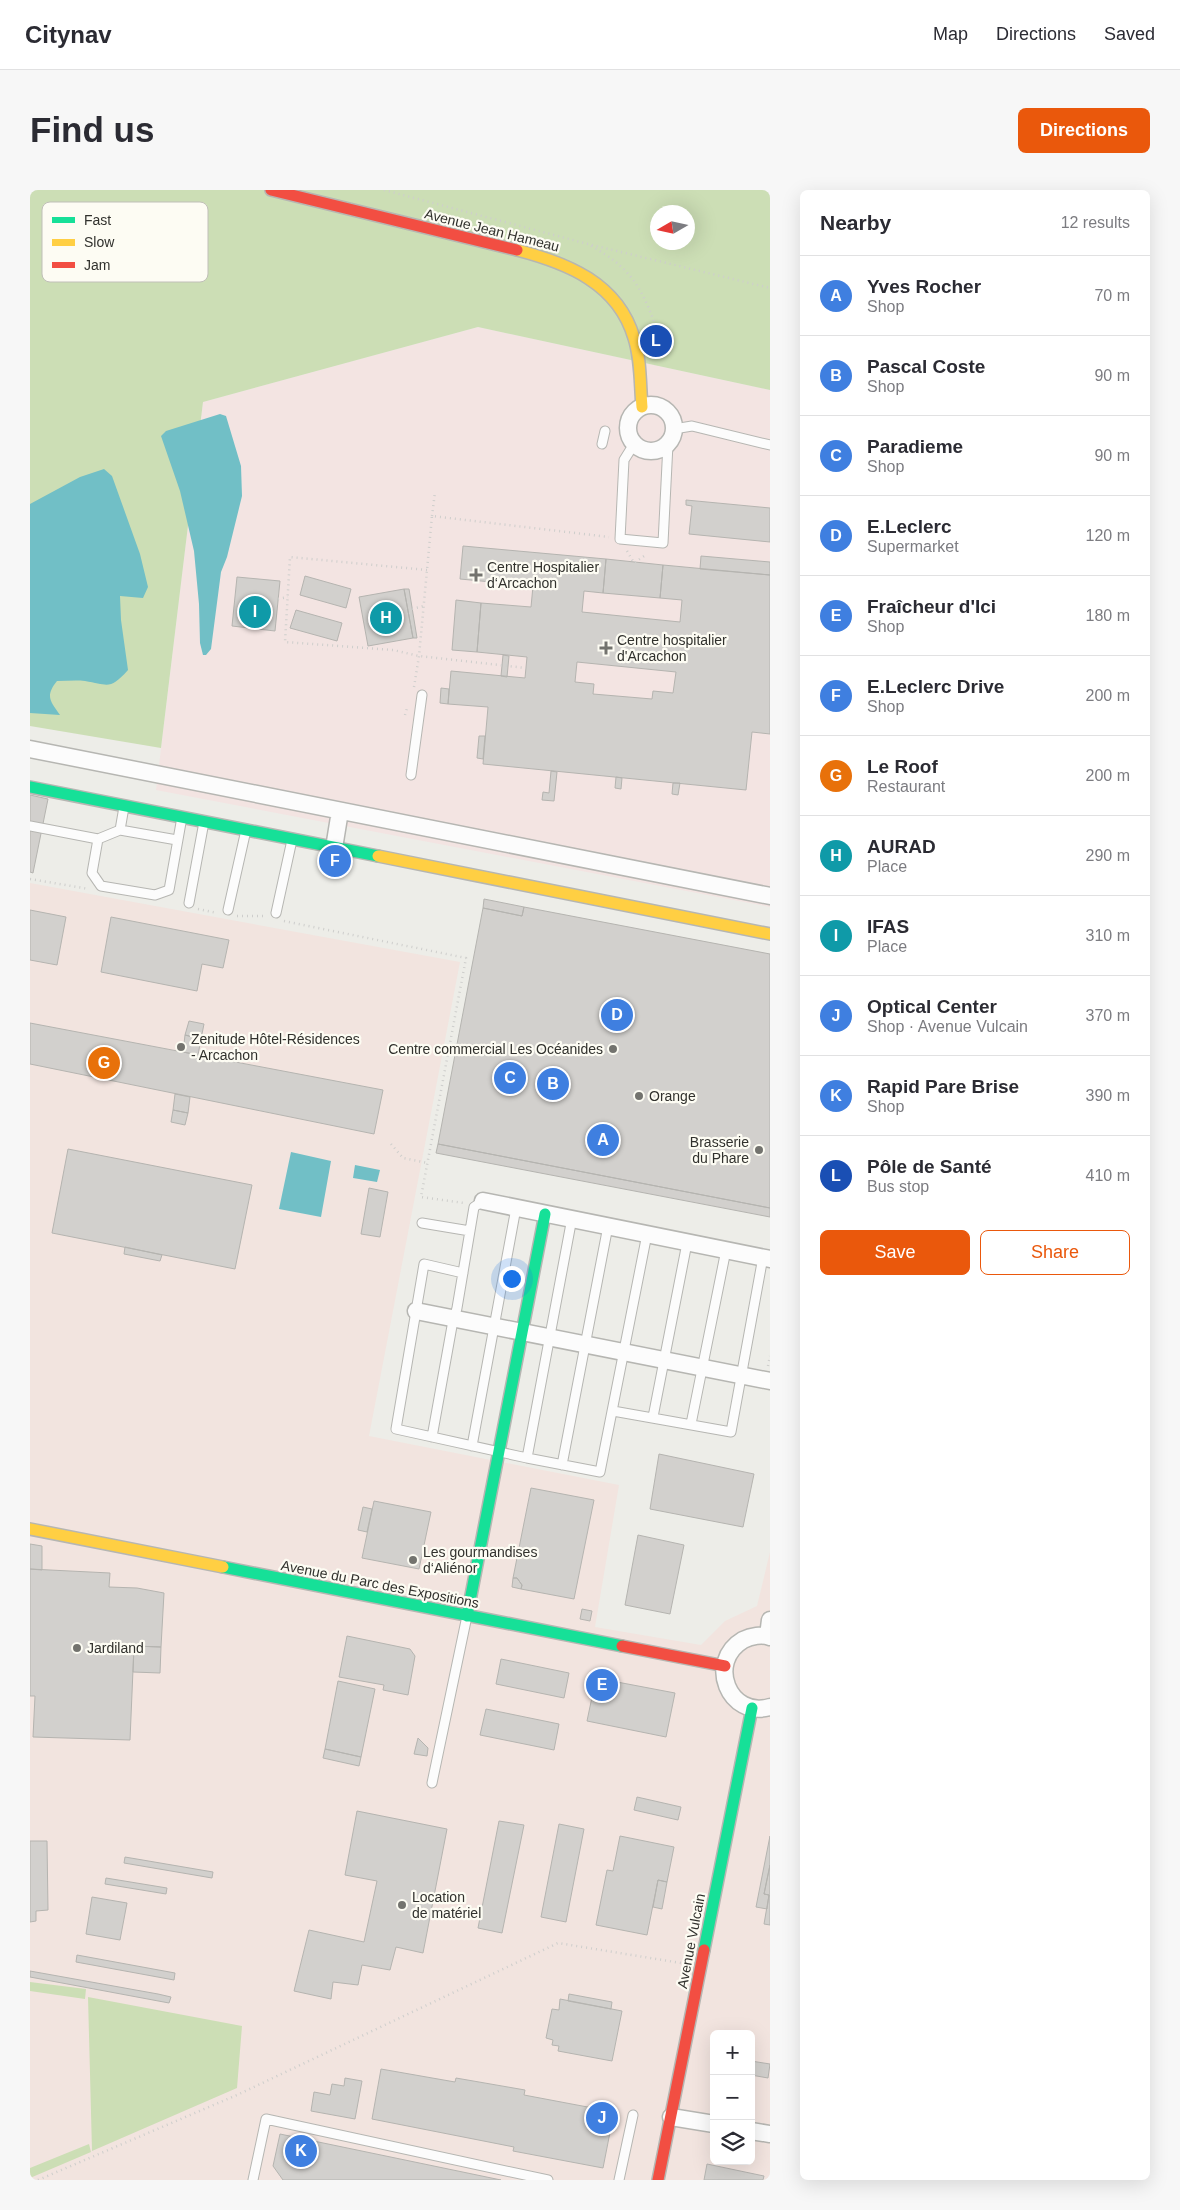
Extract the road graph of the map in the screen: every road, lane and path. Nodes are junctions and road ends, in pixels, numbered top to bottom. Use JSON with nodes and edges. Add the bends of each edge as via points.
{"nodes":[{"id":1,"x":271,"y":190,"type":"edge"},
{"id":2,"x":384,"y":190,"type":"edge"},
{"id":3,"x":770,"y":288,"type":"edge"},
{"id":4,"x":642,"y":407,"type":"junction"},
{"id":5,"x":605,"y":431,"type":"dead end"},
{"id":6,"x":671,"y":437,"type":"junction"},
{"id":7,"x":602,"y":444,"type":"dead end"},
{"id":8,"x":634,"y":444,"type":"junction"},
{"id":9,"x":770,"y":445,"type":"edge"},
{"id":10,"x":435,"y":492,"type":"dead end"},
{"id":11,"x":432,"y":516,"type":"junction"},
{"id":12,"x":620,"y":538,"type":"junction"},
{"id":13,"x":427,"y":570,"type":"junction"},
{"id":14,"x":288,"y":597,"type":"junction"},
{"id":15,"x":278,"y":599,"type":"dead end"},
{"id":16,"x":424,"y":606,"type":"junction"},
{"id":17,"x":412,"y":608,"type":"dead end"},
{"id":18,"x":419,"y":656,"type":"junction"},
{"id":19,"x":526,"y":668,"type":"dead end"},
{"id":20,"x":414,"y":689,"type":"dead end"},
{"id":21,"x":422,"y":695,"type":"dead end"},
{"id":22,"x":408,"y":707,"type":"dead end"},
{"id":23,"x":405,"y":715,"type":"dead end"},
{"id":24,"x":30,"y":749,"type":"edge"},
{"id":25,"x":411,"y":775,"type":"dead end"},
{"id":26,"x":30,"y":787,"type":"edge"},
{"id":27,"x":124,"y":806,"type":"junction"},
{"id":28,"x":340,"y":811,"type":"junction"},
{"id":29,"x":182,"y":817,"type":"junction"},
{"id":30,"x":204,"y":822,"type":"junction"},
{"id":31,"x":30,"y":826,"type":"edge"},
{"id":32,"x":120,"y":830,"type":"junction"},
{"id":33,"x":246,"y":830,"type":"junction"},
{"id":34,"x":98,"y":839,"type":"junction"},
{"id":35,"x":177,"y":840,"type":"junction"},
{"id":36,"x":292,"y":840,"type":"junction"},
{"id":37,"x":334,"y":848,"type":"junction"},
{"id":38,"x":30,"y":878,"type":"edge"},
{"id":39,"x":98,"y":891,"type":"dead end"},
{"id":40,"x":770,"y":896,"type":"edge"},
{"id":41,"x":192,"y":906,"type":"joint"},
{"id":42,"x":228,"y":913,"type":"junction"},
{"id":43,"x":276,"y":917,"type":"junction"},
{"id":44,"x":770,"y":934,"type":"edge"},
{"id":45,"x":391,"y":1144,"type":"dead end"},
{"id":46,"x":428,"y":1163,"type":"junction"},
{"id":47,"x":483,"y":1201,"type":"junction"},
{"id":48,"x":516,"y":1208,"type":"junction"},
{"id":49,"x":545,"y":1214,"type":"junction"},
{"id":50,"x":572,"y":1218,"type":"junction"},
{"id":51,"x":422,"y":1224,"type":"dead end"},
{"id":52,"x":608,"y":1226,"type":"junction"},
{"id":53,"x":470,"y":1231,"type":"junction"},
{"id":54,"x":647,"y":1234,"type":"junction"},
{"id":55,"x":687,"y":1242,"type":"junction"},
{"id":56,"x":726,"y":1250,"type":"junction"},
{"id":57,"x":766,"y":1258,"type":"edge"},
{"id":58,"x":463,"y":1273,"type":"junction"},
{"id":59,"x":416,"y":1311,"type":"junction"},
{"id":60,"x":454,"y":1318,"type":"junction"},
{"id":61,"x":495,"y":1326,"type":"junction"},
{"id":62,"x":522,"y":1331,"type":"junction"},
{"id":63,"x":550,"y":1336,"type":"junction"},
{"id":64,"x":586,"y":1344,"type":"junction"},
{"id":65,"x":625,"y":1352,"type":"junction"},
{"id":66,"x":665,"y":1359,"type":"junction"},
{"id":67,"x":703,"y":1367,"type":"junction"},
{"id":68,"x":741,"y":1375,"type":"junction"},
{"id":69,"x":770,"y":1381,"type":"edge"},
{"id":70,"x":613,"y":1411,"type":"junction"},
{"id":71,"x":653,"y":1417,"type":"junction"},
{"id":72,"x":691,"y":1424,"type":"junction"},
{"id":73,"x":432,"y":1437,"type":"junction"},
{"id":74,"x":472,"y":1446,"type":"junction"},
{"id":75,"x":498,"y":1452,"type":"junction"},
{"id":76,"x":527,"y":1458,"type":"junction"},
{"id":77,"x":562,"y":1465,"type":"junction"},
{"id":78,"x":30,"y":1529,"type":"edge"},
{"id":79,"x":467,"y":1616,"type":"junction"},
{"id":80,"x":769,"y":1631,"type":"edge"},
{"id":81,"x":725,"y":1666,"type":"junction"},
{"id":82,"x":770,"y":1707,"type":"edge"},
{"id":83,"x":752,"y":1708,"type":"junction"},
{"id":84,"x":432,"y":1783,"type":"dead end"},
{"id":85,"x":701,"y":1966,"type":"junction"},
{"id":86,"x":633,"y":2115,"type":"dead end"},
{"id":87,"x":671,"y":2117,"type":"junction"},
{"id":88,"x":710,"y":2123,"type":"edge"},
{"id":89,"x":755,"y":2132,"type":"edge"},
{"id":90,"x":770,"y":2134,"type":"edge"},
{"id":91,"x":38,"y":2180,"type":"edge"},
{"id":92,"x":253,"y":2180,"type":"edge"},
{"id":93,"x":548,"y":2180,"type":"edge"},
{"id":94,"x":619,"y":2180,"type":"edge"},
{"id":95,"x":658,"y":2180,"type":"edge"}],
"edges":[{"from":1,"to":4,"type":"street","name":"Avenue Jean Hameau","via":[[548,258],[583,273],[614,299],[632,332],[638,356]]},
{"from":2,"to":3,"type":"path"},
{"from":4,"to":6,"type":"street","via":[[657,405],[670,414]]},
{"from":4,"to":8,"type":"street","via":[[628,423]]},
{"from":5,"to":7,"type":"lane"},
{"from":6,"to":8,"type":"street","via":[[654,451]]},
{"from":6,"to":9,"type":"lane","via":[[692,426]]},
{"from":6,"to":12,"type":"lane","via":[[663,544]]},
{"from":8,"to":12,"type":"lane","via":[[624,460]]},
{"from":10,"to":11,"type":"path"},
{"from":11,"to":12,"type":"path"},
{"from":11,"to":13,"type":"path"},
{"from":13,"to":14,"type":"path","via":[[290,557]]},
{"from":13,"to":16,"type":"path"},
{"from":14,"to":15,"type":"path"},
{"from":14,"to":18,"type":"path","via":[[285,642],[393,650]]},
{"from":16,"to":17,"type":"path"},
{"from":16,"to":18,"type":"path"},
{"from":18,"to":19,"type":"path"},
{"from":18,"to":20,"type":"path"},
{"from":21,"to":25,"type":"lane"},
{"from":22,"to":23,"type":"path"},
{"from":24,"to":28,"type":"street"},
{"from":26,"to":27,"type":"street"},
{"from":27,"to":29,"type":"street"},
{"from":27,"to":32,"type":"lane"},
{"from":28,"to":37,"type":"street"},
{"from":28,"to":40,"type":"street"},
{"from":29,"to":30,"type":"street"},
{"from":29,"to":35,"type":"lane"},
{"from":30,"to":33,"type":"street"},
{"from":30,"to":41,"type":"lane"},
{"from":31,"to":34,"type":"lane"},
{"from":32,"to":34,"type":"lane"},
{"from":32,"to":35,"type":"lane"},
{"from":33,"to":36,"type":"street"},
{"from":33,"to":42,"type":"lane"},
{"from":34,"to":35,"type":"lane","via":[[92,874],[101,886],[155,895],[168,890]]},
{"from":36,"to":37,"type":"street"},
{"from":36,"to":43,"type":"lane"},
{"from":37,"to":44,"type":"street"},
{"from":38,"to":39,"type":"path"},
{"from":41,"to":42,"type":"path"},
{"from":42,"to":43,"type":"path"},
{"from":43,"to":46,"type":"path","via":[[466,958]]},
{"from":45,"to":46,"type":"path","via":[[403,1158]]},
{"from":46,"to":47,"type":"path","via":[[421,1197],[463,1203]]},
{"from":47,"to":48,"type":"street"},
{"from":47,"to":53,"type":"lane","via":[[474,1207]]},
{"from":48,"to":49,"type":"street"},
{"from":48,"to":61,"type":"lane"},
{"from":49,"to":50,"type":"street"},
{"from":49,"to":62,"type":"street"},
{"from":50,"to":52,"type":"street"},
{"from":50,"to":63,"type":"lane"},
{"from":51,"to":53,"type":"lane"},
{"from":52,"to":54,"type":"street"},
{"from":52,"to":64,"type":"lane"},
{"from":53,"to":58,"type":"lane"},
{"from":54,"to":55,"type":"street"},
{"from":54,"to":65,"type":"lane"},
{"from":55,"to":56,"type":"street"},
{"from":55,"to":66,"type":"lane"},
{"from":56,"to":57,"type":"street"},
{"from":56,"to":67,"type":"lane"},
{"from":57,"to":68,"type":"lane"},
{"from":58,"to":59,"type":"lane","via":[[424,1264]]},
{"from":58,"to":60,"type":"lane"},
{"from":59,"to":60,"type":"street"},
{"from":59,"to":73,"type":"lane","via":[[396,1429]]},
{"from":60,"to":61,"type":"street"},
{"from":60,"to":73,"type":"lane"},
{"from":61,"to":62,"type":"street"},
{"from":61,"to":74,"type":"lane"},
{"from":62,"to":63,"type":"street"},
{"from":62,"to":75,"type":"street"},
{"from":63,"to":64,"type":"street"},
{"from":63,"to":76,"type":"lane"},
{"from":64,"to":65,"type":"street"},
{"from":64,"to":77,"type":"lane"},
{"from":65,"to":66,"type":"street"},
{"from":65,"to":70,"type":"lane"},
{"from":66,"to":67,"type":"street"},
{"from":66,"to":71,"type":"lane"},
{"from":67,"to":68,"type":"street"},
{"from":67,"to":72,"type":"lane"},
{"from":68,"to":69,"type":"street"},
{"from":68,"to":72,"type":"lane","via":[[731,1432]]},
{"from":70,"to":71,"type":"lane"},
{"from":70,"to":77,"type":"lane","via":[[600,1472]]},
{"from":71,"to":72,"type":"lane"},
{"from":73,"to":74,"type":"lane"},
{"from":74,"to":75,"type":"lane"},
{"from":75,"to":76,"type":"lane"},
{"from":75,"to":79,"type":"street"},
{"from":76,"to":77,"type":"lane"},
{"from":78,"to":79,"type":"street","name":"Avenue du Parc des Expositions"},
{"from":79,"to":81,"type":"street","name":"Avenue du Parc des Expositions"},
{"from":79,"to":84,"type":"lane"},
{"from":80,"to":81,"type":"street","via":[[737,1644],[729,1653]]},
{"from":81,"to":83,"type":"street","via":[[727,1688],[734,1698]]},
{"from":82,"to":83,"type":"street"},
{"from":83,"to":85,"type":"street","name":"Avenue Vulcain"},
{"from":85,"to":87,"type":"street","name":"Avenue Vulcain"},
{"from":85,"to":91,"type":"path","via":[[558,1943],[237,2094]]},
{"from":86,"to":94,"type":"lane"},
{"from":87,"to":88,"type":"street"},
{"from":87,"to":95,"type":"street","name":"Avenue Vulcain"},
{"from":89,"to":90,"type":"street"},
{"from":92,"to":93,"type":"lane","via":[[266,2119]]}]}
